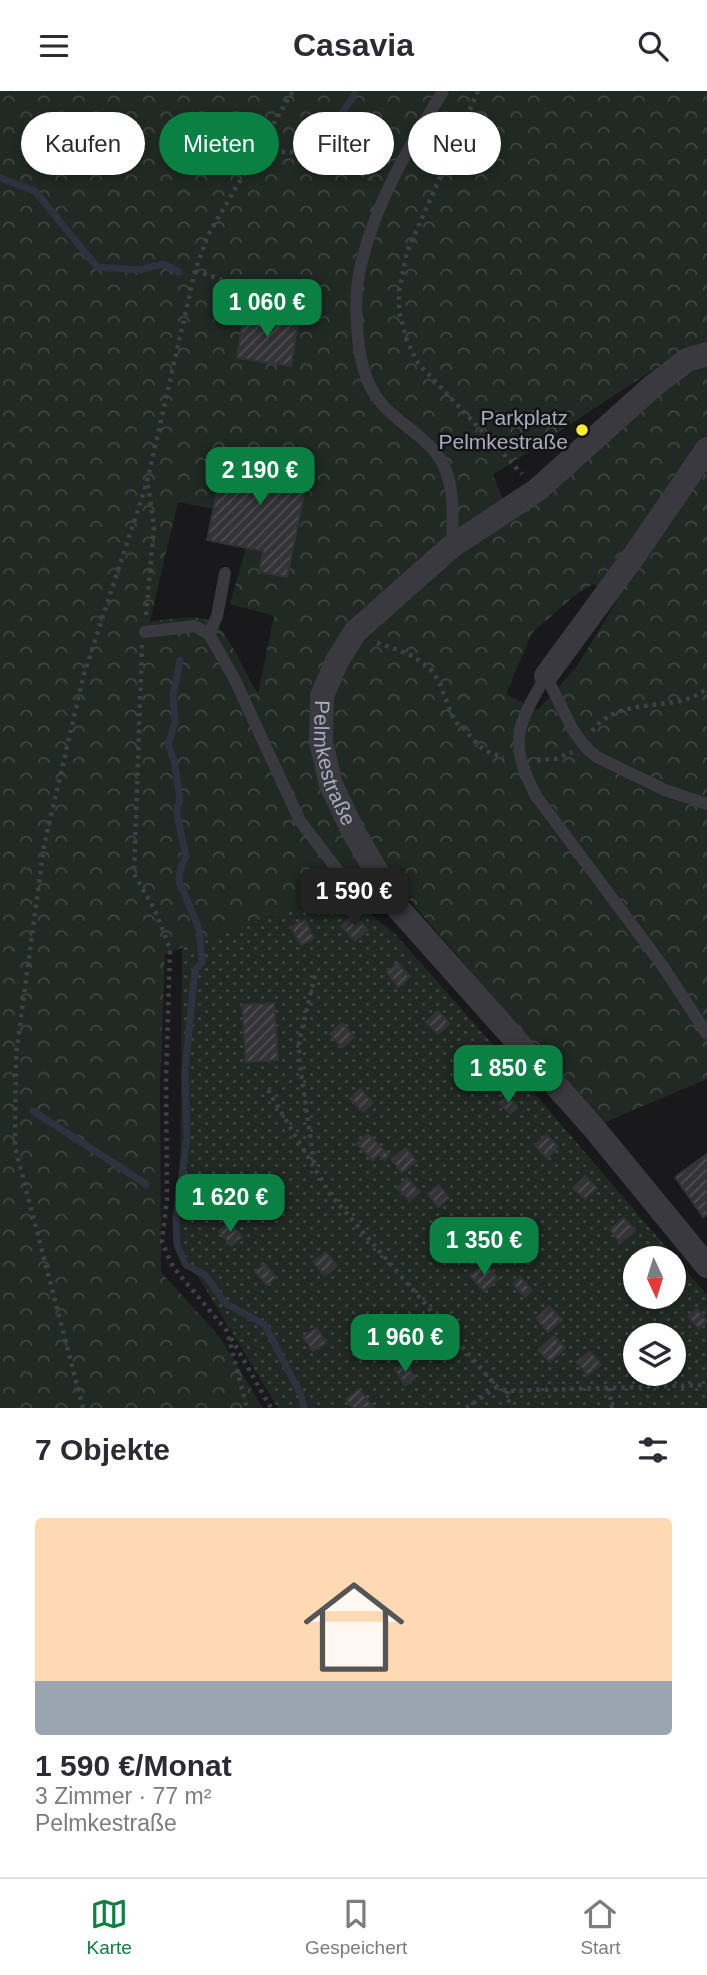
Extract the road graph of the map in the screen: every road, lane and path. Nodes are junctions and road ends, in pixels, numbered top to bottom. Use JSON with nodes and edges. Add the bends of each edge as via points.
{"nodes":[{"id":1,"x":293,"y":91,"type":"edge"},
{"id":2,"x":443,"y":91,"type":"edge"},
{"id":3,"x":478,"y":91,"type":"edge"},
{"id":4,"x":279,"y":114,"type":"edge"},
{"id":5,"x":279,"y":152,"type":"edge"},
{"id":6,"x":243,"y":175,"type":"edge"},
{"id":7,"x":388,"y":188,"type":"junction"},
{"id":8,"x":195,"y":271,"type":"junction"},
{"id":9,"x":299,"y":304,"type":"dead end"},
{"id":10,"x":707,"y":354,"type":"edge"},
{"id":11,"x":707,"y":449,"type":"edge"},
{"id":12,"x":147,"y":482,"type":"junction"},
{"id":13,"x":537,"y":490,"type":"junction"},
{"id":14,"x":452,"y":546,"type":"junction"},
{"id":15,"x":225,"y":573,"type":"dead end"},
{"id":16,"x":145,"y":632,"type":"junction"},
{"id":17,"x":355,"y":632,"type":"junction"},
{"id":18,"x":209,"y":634,"type":"junction"},
{"id":19,"x":546,"y":676,"type":"junction"},
{"id":20,"x":707,"y":689,"type":"edge"},
{"id":21,"x":583,"y":744,"type":"junction"},
{"id":22,"x":520,"y":761,"type":"junction"},
{"id":23,"x":707,"y":804,"type":"edge"},
{"id":24,"x":398,"y":908,"type":"junction"},
{"id":25,"x":316,"y":975,"type":"dead end"},
{"id":26,"x":707,"y":1034,"type":"edge"},
{"id":27,"x":268,"y":1090,"type":"dead end"},
{"id":28,"x":315,"y":1168,"type":"junction"},
{"id":29,"x":707,"y":1266,"type":"edge"},
{"id":30,"x":227,"y":1331,"type":"junction"},
{"id":31,"x":707,"y":1385,"type":"edge"},
{"id":32,"x":497,"y":1387,"type":"junction"},
{"id":33,"x":609,"y":1388,"type":"junction"},
{"id":34,"x":507,"y":1391,"type":"junction"},
{"id":35,"x":83,"y":1408,"type":"edge"},
{"id":36,"x":247,"y":1408,"type":"edge"},
{"id":37,"x":271,"y":1408,"type":"edge"},
{"id":38,"x":466,"y":1408,"type":"edge"},
{"id":39,"x":510,"y":1408,"type":"edge"},
{"id":40,"x":612,"y":1408,"type":"edge"}],
"edges":[{"from":1,"to":4,"type":"path"},
{"from":2,"to":7,"type":"lane"},
{"from":3,"to":13,"type":"path","via":[[407,253],[399,311],[418,363]]},
{"from":5,"to":7,"type":"path","via":[[321,152]]},
{"from":6,"to":8,"type":"path","via":[[208,235]]},
{"from":7,"to":14,"type":"lane","via":[[358,276],[359,352],[367,380],[381,403],[436,453],[447,474]]},
{"from":8,"to":9,"type":"path"},
{"from":8,"to":12,"type":"path"},
{"from":10,"to":13,"type":"street","name":"Pelmkestraße","via":[[687,360],[653,386]]},
{"from":11,"to":19,"type":"street"},
{"from":12,"to":16,"type":"path","via":[[155,527]]},
{"from":12,"to":35,"type":"path","via":[[84,674],[44,846],[16,1055],[15,1147]]},
{"from":13,"to":14,"type":"street","name":"Pelmkestraße"},
{"from":14,"to":17,"type":"street","name":"Pelmkestraße"},
{"from":15,"to":18,"type":"lane"},
{"from":16,"to":18,"type":"lane","via":[[195,627]]},
{"from":16,"to":30,"type":"path","via":[[134,874],[170,949],[167,1198],[162,1242],[173,1267]]},
{"from":17,"to":22,"type":"path","via":[[418,659],[433,672],[457,723],[476,745]]},
{"from":17,"to":24,"type":"street","name":"Pelmkestraße","via":[[323,696],[321,742],[331,785]]},
{"from":18,"to":24,"type":"lane","via":[[300,821],[346,881]]},
{"from":19,"to":21,"type":"lane"},
{"from":19,"to":22,"type":"lane","via":[[525,711],[519,734]]},
{"from":20,"to":21,"type":"path","via":[[697,697],[620,710],[594,728]]},
{"from":21,"to":22,"type":"path","via":[[555,759]]},
{"from":21,"to":23,"type":"lane","via":[[597,757],[665,790]]},
{"from":22,"to":26,"type":"lane","via":[[536,796],[663,965]]},
{"from":24,"to":29,"type":"street","name":"Pelmkestraße","via":[[593,1127]]},
{"from":25,"to":28,"type":"path","via":[[299,1042]]},
{"from":27,"to":28,"type":"path"},
{"from":28,"to":32,"type":"path","via":[[330,1194]]},
{"from":30,"to":36,"type":"path"},
{"from":30,"to":37,"type":"path"},
{"from":31,"to":33,"type":"path"},
{"from":32,"to":34,"type":"path"},
{"from":32,"to":38,"type":"path"},
{"from":33,"to":34,"type":"path"},
{"from":33,"to":40,"type":"path"},
{"from":34,"to":39,"type":"path"}]}
